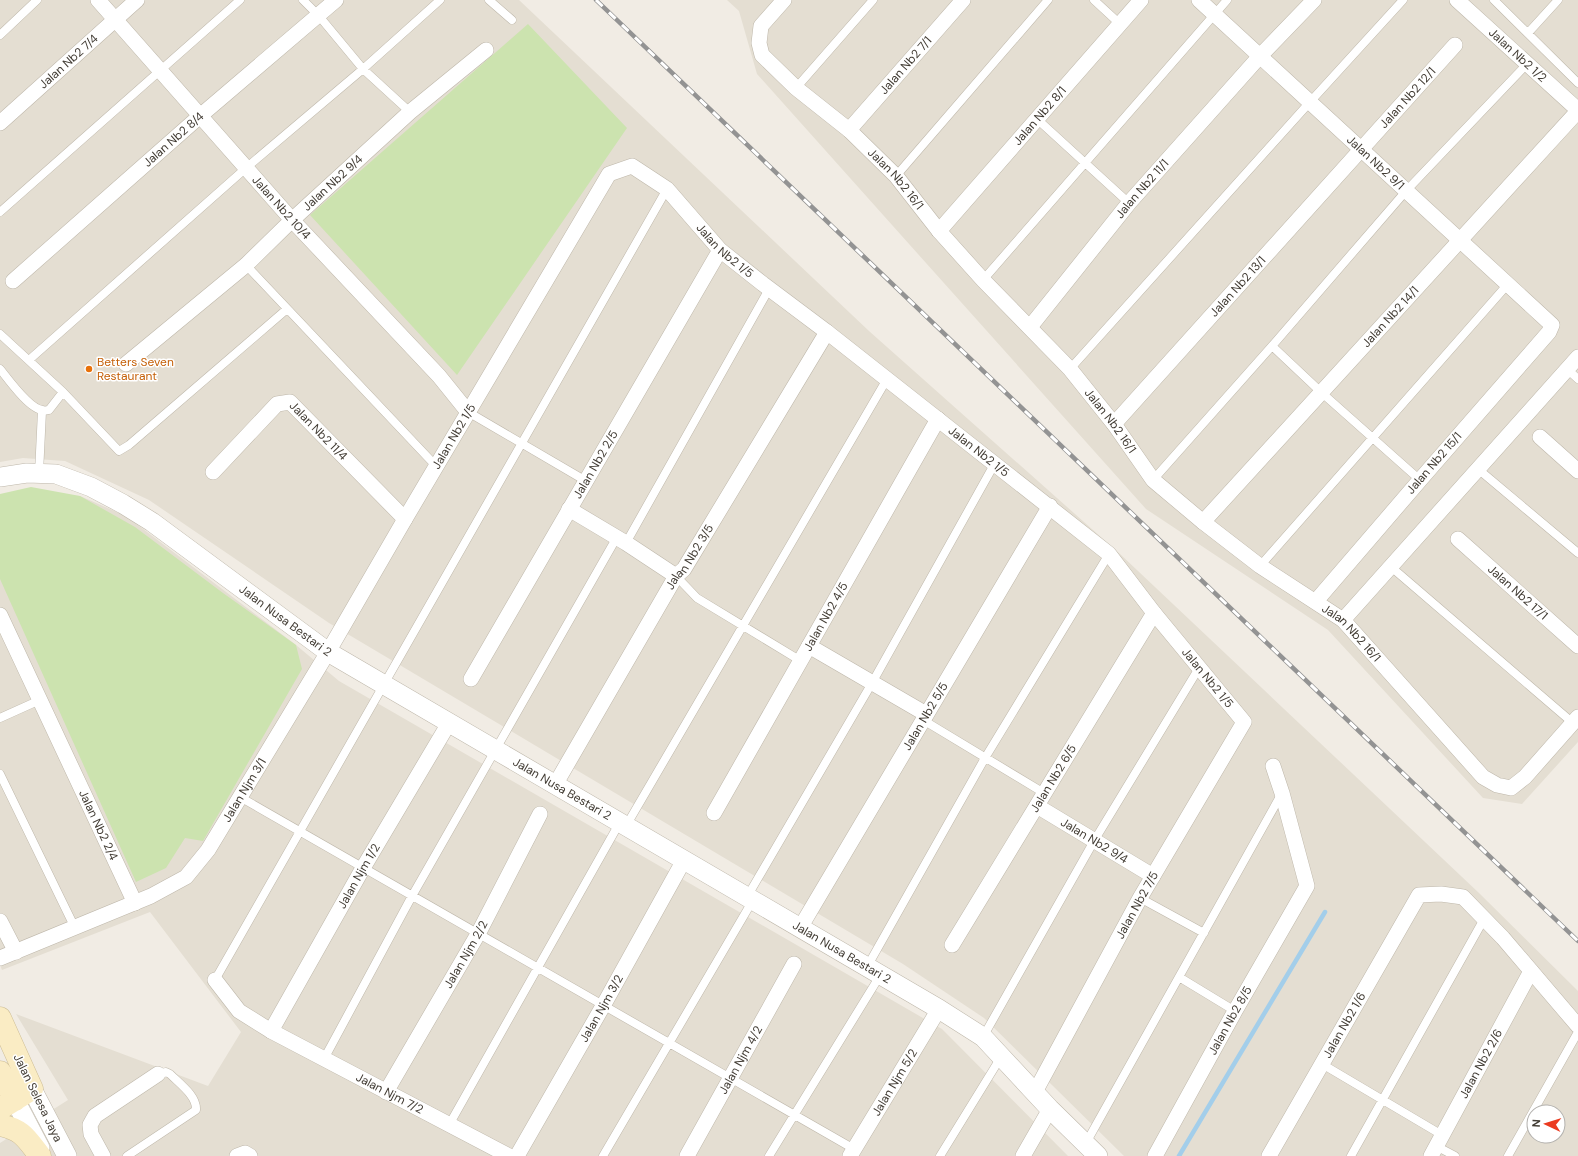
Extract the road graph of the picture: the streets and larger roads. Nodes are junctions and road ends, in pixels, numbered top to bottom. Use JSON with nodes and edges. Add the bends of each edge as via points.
{"nodes":[{"id":1,"x":98,"y":0,"type":"edge"},
{"id":2,"x":137,"y":0,"type":"edge"},
{"id":3,"x":336,"y":0,"type":"edge"},
{"id":4,"x":784,"y":0,"type":"edge"},
{"id":5,"x":963,"y":0,"type":"edge"},
{"id":6,"x":1141,"y":0,"type":"edge"},
{"id":7,"x":1199,"y":0,"type":"edge"},
{"id":8,"x":1314,"y":0,"type":"edge"},
{"id":9,"x":1457,"y":0,"type":"edge"},
{"id":10,"x":115,"y":19,"type":"junction"},
{"id":11,"x":1455,"y":46,"type":"dead end"},
{"id":12,"x":486,"y":50,"type":"dead end"},
{"id":13,"x":1260,"y":56,"type":"junction"},
{"id":14,"x":1578,"y":110,"type":"edge"},
{"id":15,"x":200,"y":116,"type":"junction"},
{"id":16,"x":0,"y":123,"type":"edge"},
{"id":17,"x":848,"y":130,"type":"junction"},
{"id":18,"x":1362,"y":150,"type":"junction"},
{"id":19,"x":292,"y":220,"type":"junction"},
{"id":20,"x":939,"y":231,"type":"junction"},
{"id":21,"x":1461,"y":241,"type":"junction"},
{"id":22,"x":720,"y":250,"type":"junction"},
{"id":23,"x":13,"y":281,"type":"dead end"},
{"id":24,"x":1552,"y":325,"type":"joint"},
{"id":25,"x":1030,"y":326,"type":"junction"},
{"id":26,"x":827,"y":332,"type":"junction"},
{"id":27,"x":1578,"y":357,"type":"edge"},
{"id":28,"x":126,"y":364,"type":"dead end"},
{"id":29,"x":1573,"y":374,"type":"edge"},
{"id":30,"x":468,"y":412,"type":"junction"},
{"id":31,"x":938,"y":420,"type":"junction"},
{"id":32,"x":1114,"y":424,"type":"junction"},
{"id":33,"x":1540,"y":437,"type":"dead end"},
{"id":34,"x":1578,"y":471,"type":"edge"},
{"id":35,"x":212,"y":472,"type":"dead end"},
{"id":36,"x":0,"y":477,"type":"edge"},
{"id":37,"x":1050,"y":506,"type":"junction"},
{"id":38,"x":569,"y":509,"type":"junction"},
{"id":39,"x":405,"y":519,"type":"junction"},
{"id":40,"x":1202,"y":522,"type":"junction"},
{"id":41,"x":1458,"y":539,"type":"dead end"},
{"id":42,"x":676,"y":576,"type":"junction"},
{"id":43,"x":1316,"y":602,"type":"junction"},
{"id":44,"x":1154,"y":613,"type":"junction"},
{"id":45,"x":0,"y":615,"type":"edge"},
{"id":46,"x":1343,"y":620,"type":"junction"},
{"id":47,"x":809,"y":646,"type":"junction"},
{"id":48,"x":1578,"y":646,"type":"edge"},
{"id":49,"x":328,"y":652,"type":"junction"},
{"id":50,"x":470,"y":679,"type":"dead end"},
{"id":51,"x":924,"y":717,"type":"junction"},
{"id":52,"x":1575,"y":720,"type":"edge"},
{"id":53,"x":1244,"y":722,"type":"joint"},
{"id":54,"x":449,"y":723,"type":"junction"},
{"id":55,"x":1273,"y":766,"type":"dead end"},
{"id":56,"x":555,"y":784,"type":"junction"},
{"id":57,"x":1036,"y":806,"type":"junction"},
{"id":58,"x":714,"y":813,"type":"dead end"},
{"id":59,"x":540,"y":814,"type":"dead end"},
{"id":60,"x":684,"y":860,"type":"junction"},
{"id":61,"x":1152,"y":876,"type":"junction"},
{"id":62,"x":136,"y":903,"type":"junction"},
{"id":63,"x":0,"y":921,"type":"edge"},
{"id":64,"x":800,"y":928,"type":"junction"},
{"id":65,"x":952,"y":945,"type":"dead end"},
{"id":66,"x":16,"y":952,"type":"junction"},
{"id":67,"x":0,"y":958,"type":"edge"},
{"id":68,"x":794,"y":964,"type":"dead end"},
{"id":69,"x":1531,"y":971,"type":"junction"},
{"id":70,"x":215,"y":980,"type":"road end"},
{"id":71,"x":939,"y":1008,"type":"junction"},
{"id":72,"x":0,"y":1018,"type":"edge"},
{"id":73,"x":1578,"y":1026,"type":"edge"},
{"id":74,"x":271,"y":1032,"type":"junction"},
{"id":75,"x":158,"y":1074,"type":"road end"},
{"id":76,"x":11,"y":1087,"type":"edge"},
{"id":77,"x":386,"y":1092,"type":"junction"},
{"id":78,"x":1035,"y":1092,"type":"junction"},
{"id":79,"x":1050,"y":1109,"type":"junction"},
{"id":80,"x":0,"y":1125,"type":"edge"},
{"id":81,"x":1436,"y":1146,"type":"edge"},
{"id":82,"x":1092,"y":1149,"type":"edge"},
{"id":83,"x":852,"y":1153,"type":"edge"},
{"id":84,"x":40,"y":1156,"type":"edge"},
{"id":85,"x":44,"y":1156,"type":"edge"},
{"id":86,"x":67,"y":1156,"type":"edge"},
{"id":87,"x":103,"y":1156,"type":"edge"},
{"id":88,"x":509,"y":1156,"type":"edge"},
{"id":89,"x":517,"y":1156,"type":"edge"},
{"id":90,"x":688,"y":1156,"type":"edge"},
{"id":91,"x":1023,"y":1156,"type":"edge"},
{"id":92,"x":1155,"y":1156,"type":"edge"},
{"id":93,"x":1269,"y":1156,"type":"edge"}],
"edges":[{"from":1,"to":10,"type":"street","name":"Jalan Nb2 10/4"},
{"from":2,"to":10,"type":"street","name":"Jalan Nb2 7/4"},
{"from":3,"to":15,"type":"street","name":"Jalan Nb2 8/4"},
{"from":4,"to":17,"type":"street","name":"Jalan Nb2 16/1","via":[[761,26],[759,44],[762,55],[796,88]]},
{"from":5,"to":17,"type":"street","name":"Jalan Nb2 7/1"},
{"from":6,"to":20,"type":"street","name":"Jalan Nb2 8/1"},
{"from":7,"to":13,"type":"street","name":"Jalan Nb2 9/1"},
{"from":8,"to":13,"type":"street","name":"Jalan Nb2 11/1"},
{"from":9,"to":14,"type":"street","name":"Jalan Nb2 1/2"},
{"from":10,"to":15,"type":"street","name":"Jalan Nb2 10/4"},
{"from":10,"to":16,"type":"street","name":"Jalan Nb2 7/4"},
{"from":11,"to":18,"type":"street","name":"Jalan Nb2 12/1"},
{"from":12,"to":19,"type":"street","name":"Jalan Nb2 9/4","via":[[410,112]]},
{"from":13,"to":18,"type":"street","name":"Jalan Nb2 9/1"},
{"from":13,"to":25,"type":"street","name":"Jalan Nb2 11/1","via":[[1129,203]]},
{"from":14,"to":21,"type":"street","name":"Jalan Nb2 14/1"},
{"from":15,"to":19,"type":"street","name":"Jalan Nb2 10/4"},
{"from":15,"to":23,"type":"street","name":"Jalan Nb2 8/4"},
{"from":17,"to":20,"type":"street","name":"Jalan Nb2 16/1","via":[[896,176]]},
{"from":18,"to":21,"type":"street","name":"Jalan Nb2 9/1"},
{"from":18,"to":32,"type":"street","name":"Jalan Nb2 13/1"},
{"from":19,"to":28,"type":"street","name":"Jalan Nb2 9/4","via":[[246,265]]},
{"from":19,"to":30,"type":"street","name":"Jalan Nb2 10/4","via":[[439,376]]},
{"from":20,"to":25,"type":"street","name":"Jalan Nb2 16/1","via":[[982,280]]},
{"from":21,"to":24,"type":"street","name":"Jalan Nb2 9/1"},
{"from":21,"to":40,"type":"street","name":"Jalan Nb2 14/1"},
{"from":22,"to":26,"type":"street","name":"Jalan Nb2 1/5"},
{"from":22,"to":30,"type":"street","name":"Jalan Nb2 1/5","via":[[667,189],[632,166],[609,174]]},
{"from":22,"to":38,"type":"street","name":"Jalan Nb2 2/5"},
{"from":24,"to":43,"type":"street","name":"Jalan Nb2 15/1","via":[[1549,332]]},
{"from":25,"to":32,"type":"street","name":"Jalan Nb2 16/1","via":[[1070,369]]},
{"from":26,"to":31,"type":"street","name":"Jalan Nb2 1/5"},
{"from":26,"to":42,"type":"street","name":"Jalan Nb2 3/5","via":[[684,569]]},
{"from":27,"to":29,"type":"street"},
{"from":29,"to":46,"type":"street","via":[[1478,469]]},
{"from":30,"to":39,"type":"street","name":"Jalan Nb2 1/5"},
{"from":31,"to":37,"type":"street","name":"Jalan Nb2 1/5"},
{"from":31,"to":47,"type":"street","name":"Jalan Nb2 4/5"},
{"from":32,"to":40,"type":"street","name":"Jalan Nb2 16/1","via":[[1153,480]]},
{"from":33,"to":34,"type":"street"},
{"from":35,"to":39,"type":"street","name":"Jalan Nb2 11/4","via":[[277,404],[290,402]]},
{"from":36,"to":49,"type":"street","name":"Jalan Nusa Bestari 2","via":[[27,473],[56,474],[91,487],[123,504],[152,522]]},
{"from":37,"to":44,"type":"street","name":"Jalan Nb2 1/5","via":[[1110,554]]},
{"from":37,"to":51,"type":"street","name":"Jalan Nb2 5/5"},
{"from":38,"to":42,"type":"street"},
{"from":38,"to":50,"type":"street","name":"Jalan Nb2 2/5"},
{"from":39,"to":49,"type":"street","name":"Jalan Nb2 1/5"},
{"from":40,"to":43,"type":"street","name":"Jalan Nb2 16/1","via":[[1260,566]]},
{"from":41,"to":48,"type":"street","name":"Jalan Nb2 17/1"},
{"from":42,"to":56,"type":"street","name":"Jalan Nb2 3/5"},
{"from":43,"to":46,"type":"street","name":"Jalan Nb2 16/1"},
{"from":44,"to":53,"type":"street","name":"Jalan Nb2 1/5"},
{"from":44,"to":57,"type":"street","name":"Jalan Nb2 6/5"},
{"from":45,"to":62,"type":"street","name":"Jalan Nb2 2/4"},
{"from":46,"to":52,"type":"street","name":"Jalan Nb2 16/1","via":[[1483,777],[1497,785],[1511,788],[1525,777]]},
{"from":47,"to":51,"type":"street"},
{"from":47,"to":58,"type":"street","name":"Jalan Nb2 4/5"},
{"from":49,"to":54,"type":"street","name":"Jalan Nusa Bestari 2"},
{"from":49,"to":62,"type":"street","name":"Jalan Njm 3/1","via":[[208,850],[186,877]]},
{"from":51,"to":64,"type":"street","name":"Jalan Nb2 5/5"},
{"from":53,"to":61,"type":"street","name":"Jalan Nb2 7/5"},
{"from":54,"to":56,"type":"street","name":"Jalan Nusa Bestari 2"},
{"from":54,"to":74,"type":"street","name":"Jalan Njm 1/2","via":[[363,868]]},
{"from":55,"to":92,"type":"street","name":"Jalan Nb2 8/5","via":[[1307,886]]},
{"from":56,"to":60,"type":"street","name":"Jalan Nusa Bestari 2"},
{"from":57,"to":61,"type":"street","name":"Jalan Nb2 9/4"},
{"from":57,"to":65,"type":"street","name":"Jalan Nb2 6/5"},
{"from":59,"to":77,"type":"street","name":"Jalan Njm 2/2","via":[[478,934]]},
{"from":60,"to":64,"type":"street","name":"Jalan Nusa Bestari 2"},
{"from":60,"to":89,"type":"street","name":"Jalan Njm 3/2","via":[[604,1006]]},
{"from":61,"to":78,"type":"street","name":"Jalan Nb2 7/5"},
{"from":62,"to":66,"type":"street"},
{"from":63,"to":66,"type":"street"},
{"from":64,"to":71,"type":"street","name":"Jalan Nusa Bestari 2"},
{"from":66,"to":67,"type":"street"},
{"from":68,"to":90,"type":"street","name":"Jalan Njm 4/2"},
{"from":69,"to":73,"type":"street"},
{"from":69,"to":81,"type":"street","name":"Jalan Nb2 2/6"},
{"from":69,"to":93,"type":"street","name":"Jalan Nb2 1/6","via":[[1463,897],[1419,895]]},
{"from":70,"to":74,"type":"street","name":"Jalan Njm 7/2","via":[[239,1011]]},
{"from":71,"to":78,"type":"street","name":"Jalan Nusa Bestari 2","via":[[983,1037]]},
{"from":71,"to":83,"type":"street","name":"Jalan Njm 5/2"},
{"from":72,"to":76,"type":"main road","name":"Jalan Selesa Jaya"},
{"from":74,"to":77,"type":"street","name":"Jalan Njm 7/2"},
{"from":75,"to":87,"type":"street","via":[[95,1116],[90,1126],[91,1134]]},
{"from":76,"to":85,"type":"street","name":"Jalan Selesa Jaya"},
{"from":76,"to":86,"type":"street","name":"Jalan Selesa Jaya"},
{"from":77,"to":88,"type":"street","name":"Jalan Njm 7/2"},
{"from":78,"to":79,"type":"street","name":"Jalan Nusa Bestari 2"},
{"from":79,"to":82,"type":"street","name":"Jalan Nusa Bestari 2"},
{"from":79,"to":91,"type":"street"},
{"from":80,"to":84,"type":"main road","via":[[16,1130],[26,1137]]}]}
